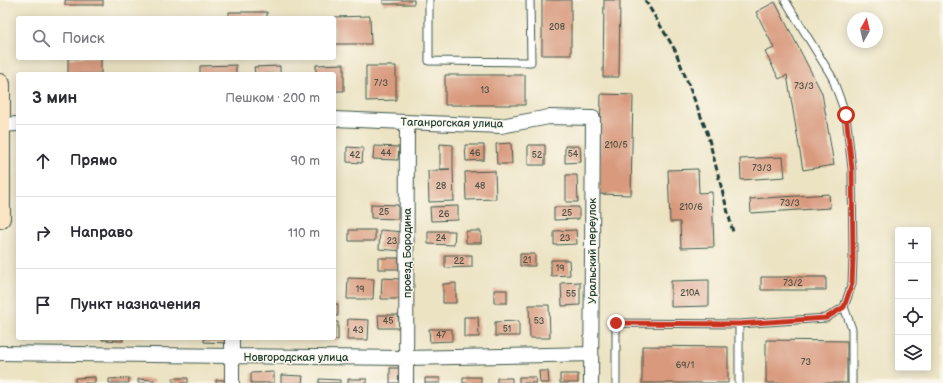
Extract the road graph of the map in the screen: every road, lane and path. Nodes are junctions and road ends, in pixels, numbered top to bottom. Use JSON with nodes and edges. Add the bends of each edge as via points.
{"nodes":[{"id":1,"x":429,"y":0,"type":"edge"},
{"id":2,"x":530,"y":0,"type":"edge"},
{"id":3,"x":785,"y":0,"type":"edge"},
{"id":4,"x":0,"y":84,"type":"edge"},
{"id":5,"x":593,"y":118,"type":"joint"},
{"id":6,"x":336,"y":119,"type":"edge"},
{"id":7,"x":407,"y":123,"type":"junction"},
{"id":8,"x":16,"y":124,"type":"edge"},
{"id":9,"x":0,"y":125,"type":"edge"},
{"id":10,"x":0,"y":218,"type":"edge"},
{"id":11,"x":844,"y":307,"type":"junction"},
{"id":12,"x":739,"y":324,"type":"junction"},
{"id":13,"x":232,"y":340,"type":"edge"},
{"id":14,"x":0,"y":353,"type":"edge"},
{"id":15,"x":591,"y":354,"type":"junction"},
{"id":16,"x":232,"y":356,"type":"junction"},
{"id":17,"x":406,"y":358,"type":"junction"},
{"id":18,"x":232,"y":383,"type":"edge"},
{"id":19,"x":406,"y":383,"type":"edge"},
{"id":20,"x":591,"y":383,"type":"edge"},
{"id":21,"x":616,"y":383,"type":"edge"},
{"id":22,"x":739,"y":383,"type":"edge"},
{"id":23,"x":852,"y":383,"type":"edge"}],
"edges":[{"from":1,"to":2,"type":"lane","via":[[429,61],[531,62]]},
{"from":3,"to":11,"type":"lane","via":[[832,77],[846,115],[852,169],[853,259],[852,284]]},
{"from":4,"to":9,"type":"street"},
{"from":5,"to":7,"type":"street","name":"Таганрогская улица","via":[[549,117],[500,126]]},
{"from":5,"to":15,"type":"street","name":"Уральский переулок"},
{"from":6,"to":7,"type":"street","name":"Таганрогская улица"},
{"from":7,"to":17,"type":"street","name":"проезд Бородина"},
{"from":8,"to":9,"type":"street"},
{"from":9,"to":10,"type":"street"},
{"from":11,"to":12,"type":"lane","via":[[826,318]]},
{"from":11,"to":23,"type":"lane","via":[[852,329]]},
{"from":12,"to":21,"type":"lane","via":[[616,323]]},
{"from":12,"to":22,"type":"lane"},
{"from":13,"to":16,"type":"street"},
{"from":14,"to":16,"type":"street","name":"Новгородская улица"},
{"from":15,"to":17,"type":"street","name":"Новгородская улица"},
{"from":15,"to":20,"type":"street","name":"Уральский переулок"},
{"from":16,"to":17,"type":"street","name":"Новгородская улица"},
{"from":16,"to":18,"type":"street"},
{"from":17,"to":19,"type":"street","name":"проезд Бородина"}]}
